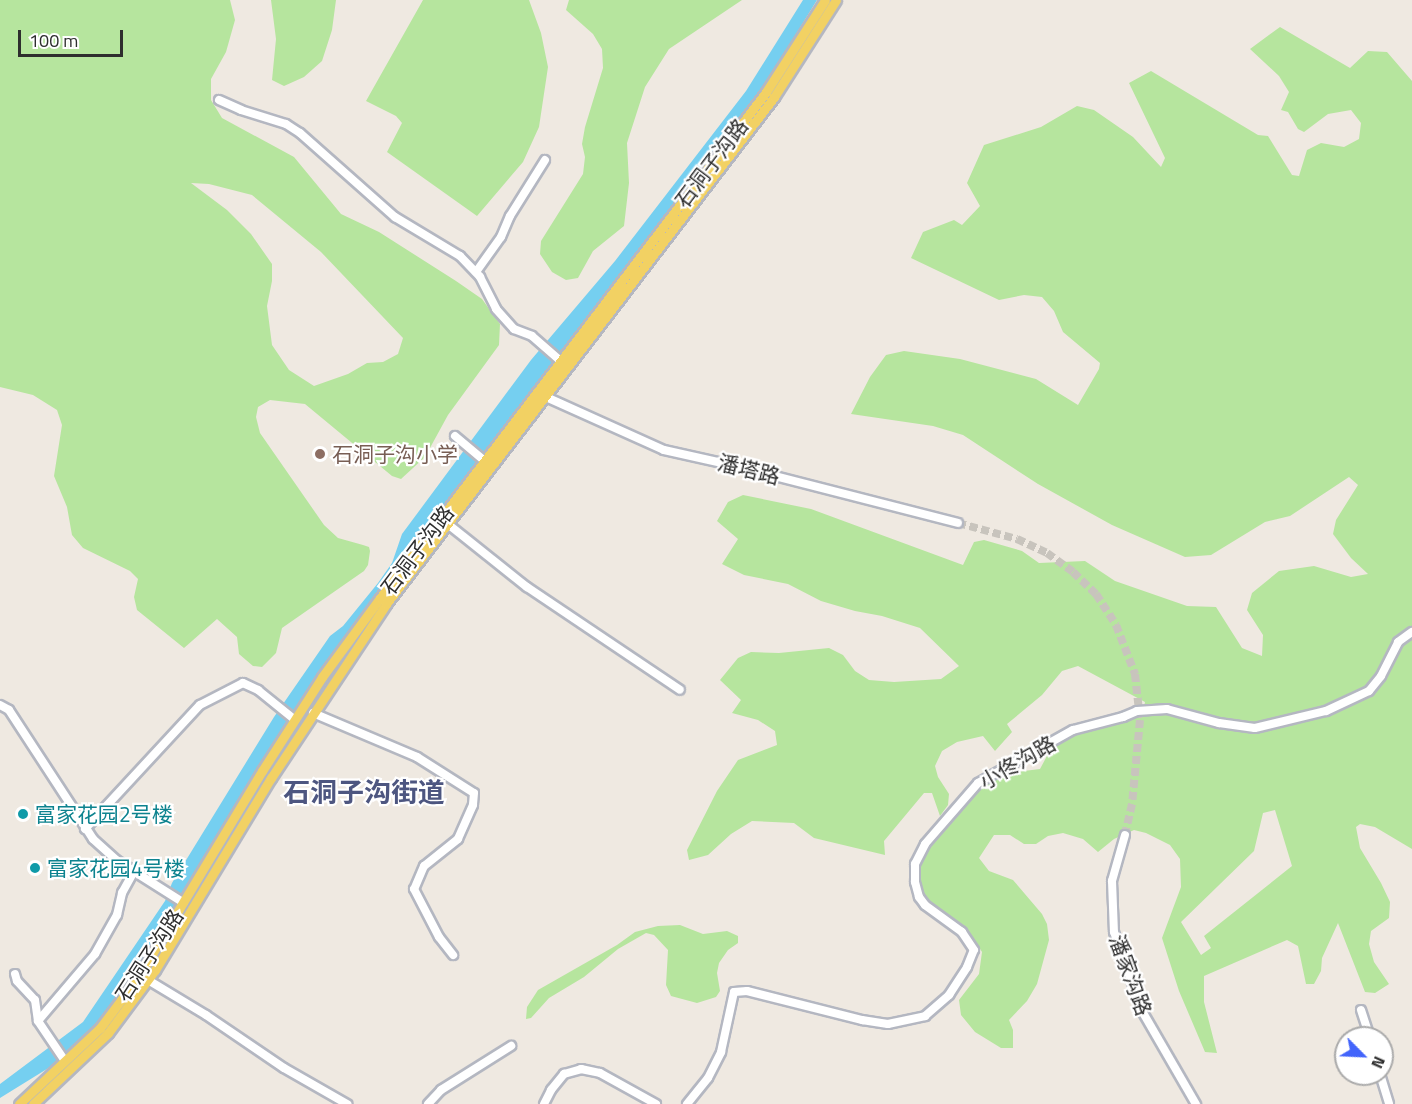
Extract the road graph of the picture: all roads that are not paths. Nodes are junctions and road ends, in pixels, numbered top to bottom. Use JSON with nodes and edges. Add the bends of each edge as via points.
{"nodes":[{"id":1,"x":825,"y":0,"type":"edge"},
{"id":2,"x":836,"y":0,"type":"edge"},
{"id":3,"x":219,"y":100,"type":"dead end"},
{"id":4,"x":545,"y":160,"type":"dead end"},
{"id":5,"x":476,"y":272,"type":"junction"},
{"id":6,"x":560,"y":360,"type":"junction"},
{"id":7,"x":546,"y":397,"type":"junction"},
{"id":8,"x":455,"y":436,"type":"dead end"},
{"id":9,"x":483,"y":460,"type":"junction"},
{"id":10,"x":958,"y":523,"type":"tunnel mouth"},
{"id":11,"x":448,"y":524,"type":"junction"},
{"id":12,"x":1412,"y":632,"type":"edge"},
{"id":13,"x":680,"y":690,"type":"dead end"},
{"id":14,"x":0,"y":705,"type":"edge"},
{"id":15,"x":313,"y":713,"type":"junction"},
{"id":16,"x":294,"y":720,"type":"junction"},
{"id":17,"x":85,"y":829,"type":"junction"},
{"id":18,"x":1125,"y":836,"type":"tunnel mouth"},
{"id":19,"x":134,"y":871,"type":"junction"},
{"id":20,"x":182,"y":902,"type":"junction"},
{"id":21,"x":453,"y":955,"type":"dead end"},
{"id":22,"x":15,"y":974,"type":"dead end"},
{"id":23,"x":147,"y":981,"type":"junction"},
{"id":24,"x":1362,"y":1010,"type":"dead end"},
{"id":25,"x":38,"y":1021,"type":"junction"},
{"id":26,"x":1367,"y":1026,"type":"edge"},
{"id":27,"x":512,"y":1046,"type":"dead end"},
{"id":28,"x":64,"y":1060,"type":"junction"},
{"id":29,"x":1384,"y":1086,"type":"edge"},
{"id":30,"x":39,"y":1102,"type":"edge"},
{"id":31,"x":19,"y":1104,"type":"edge"},
{"id":32,"x":347,"y":1104,"type":"edge"},
{"id":33,"x":428,"y":1104,"type":"edge"},
{"id":34,"x":544,"y":1104,"type":"edge"},
{"id":35,"x":656,"y":1104,"type":"edge"},
{"id":36,"x":687,"y":1104,"type":"edge"},
{"id":37,"x":1196,"y":1104,"type":"edge"},
{"id":38,"x":1389,"y":1104,"type":"edge"}],
"edges":[{"from":1,"to":6,"type":"main road","name":"石洞子沟路","via":[[766,92]]},
{"from":2,"to":7,"type":"main road","name":"石洞子沟路","via":[[774,97]]},
{"from":3,"to":5,"type":"street","via":[[286,124],[300,133],[395,217],[460,256]]},
{"from":4,"to":5,"type":"street"},
{"from":5,"to":6,"type":"street","via":[[496,309],[514,329],[532,336]]},
{"from":6,"to":9,"type":"main road","name":"石洞子沟路"},
{"from":7,"to":10,"type":"street","name":"潘塔路","via":[[664,450]]},
{"from":7,"to":11,"type":"main road","name":"石洞子沟路"},
{"from":8,"to":9,"type":"street"},
{"from":9,"to":16,"type":"main road","name":"石洞子沟路"},
{"from":11,"to":13,"type":"street","via":[[528,587]]},
{"from":11,"to":15,"type":"main road","name":"石洞子沟路","via":[[386,604]]},
{"from":12,"to":36,"type":"street","name":"小佟沟路","via":[[1398,642],[1369,691],[1326,711],[1255,728],[1167,709],[1137,711],[1073,730],[978,783],[925,844],[915,864],[919,897],[963,932],[974,950],[949,995],[926,1016],[888,1024],[747,991],[734,992],[721,1052],[708,1078]]},
{"from":14,"to":17,"type":"street","via":[[9,710]]},
{"from":15,"to":21,"type":"street","via":[[417,757],[474,793],[458,839],[424,866],[414,889]]},
{"from":15,"to":23,"type":"main road","name":"石洞子沟路"},
{"from":16,"to":17,"type":"street","via":[[258,690],[243,684],[200,705]]},
{"from":16,"to":20,"type":"main road","name":"石洞子沟路"},
{"from":17,"to":19,"type":"street","via":[[116,860]]},
{"from":18,"to":37,"type":"street","name":"潘家沟路","via":[[1112,881],[1114,932],[1142,1011]]},
{"from":19,"to":20,"type":"street"},
{"from":19,"to":25,"type":"street","via":[[122,893],[117,915],[95,954]]},
{"from":20,"to":28,"type":"main road","name":"石洞子沟路","via":[[121,1000],[100,1028]]},
{"from":22,"to":25,"type":"street","via":[[35,1000]]},
{"from":23,"to":30,"type":"main road","name":"石洞子沟路","via":[[108,1033]]},
{"from":23,"to":32,"type":"street"},
{"from":24,"to":26,"type":"street"},
{"from":25,"to":28,"type":"street"},
{"from":27,"to":33,"type":"street","via":[[441,1090]]},
{"from":28,"to":31,"type":"main road","name":"石洞子沟路"},
{"from":29,"to":38,"type":"street"},
{"from":34,"to":35,"type":"street","via":[[564,1074],[580,1069],[600,1073]]}]}
